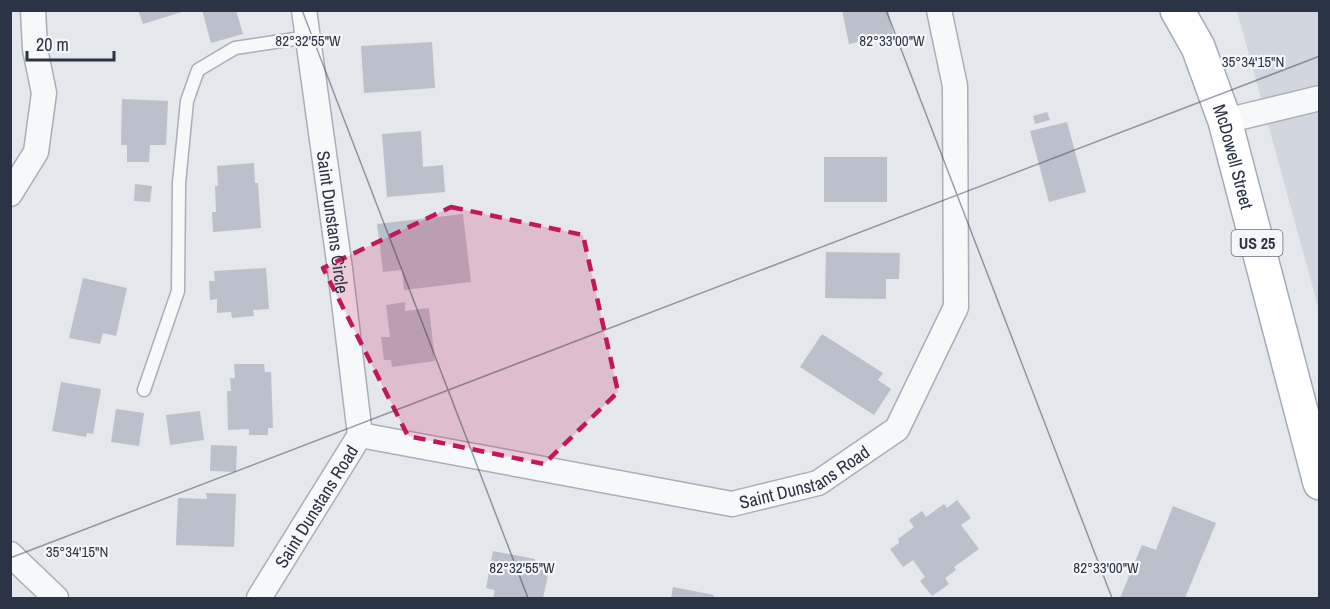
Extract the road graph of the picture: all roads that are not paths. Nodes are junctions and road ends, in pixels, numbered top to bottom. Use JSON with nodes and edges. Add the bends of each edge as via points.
{"nodes":[{"id":1,"x":33,"y":10,"type":"edge"},
{"id":2,"x":304,"y":10,"type":"edge"},
{"id":3,"x":939,"y":10,"type":"edge"},
{"id":4,"x":1177,"y":10,"type":"edge"},
{"id":5,"x":308,"y":37,"type":"junction"},
{"id":6,"x":1320,"y":98,"type":"edge"},
{"id":7,"x":1225,"y":121,"type":"junction"},
{"id":8,"x":10,"y":194,"type":"edge"},
{"id":9,"x":144,"y":390,"type":"dead end"},
{"id":10,"x":360,"y":435,"type":"junction"},
{"id":11,"x":1320,"y":483,"type":"edge"},
{"id":12,"x":10,"y":554,"type":"edge"},
{"id":13,"x":56,"y":598,"type":"edge"},
{"id":14,"x":259,"y":598,"type":"edge"}],
"edges":[{"from":1,"to":8,"type":"street","via":[[35,49],[44,93],[36,152]]},
{"from":2,"to":5,"type":"street","name":"Saint Dunstans Circle"},
{"from":3,"to":10,"type":"street","name":"Saint Dunstans Road","via":[[955,86],[956,307],[897,429],[818,483],[732,504]]},
{"from":4,"to":7,"type":"main road","name":"McDowell Street","number":"US 25","via":[[1198,47]]},
{"from":5,"to":9,"type":"lane","via":[[235,48],[198,70],[187,101],[179,183],[178,291]]},
{"from":5,"to":10,"type":"street","name":"Saint Dunstans Circle"},
{"from":6,"to":7,"type":"street"},
{"from":7,"to":11,"type":"main road","name":"McDowell Street","number":"US 25"},
{"from":10,"to":14,"type":"street","name":"Saint Dunstans Road"},
{"from":12,"to":13,"type":"street"}]}
